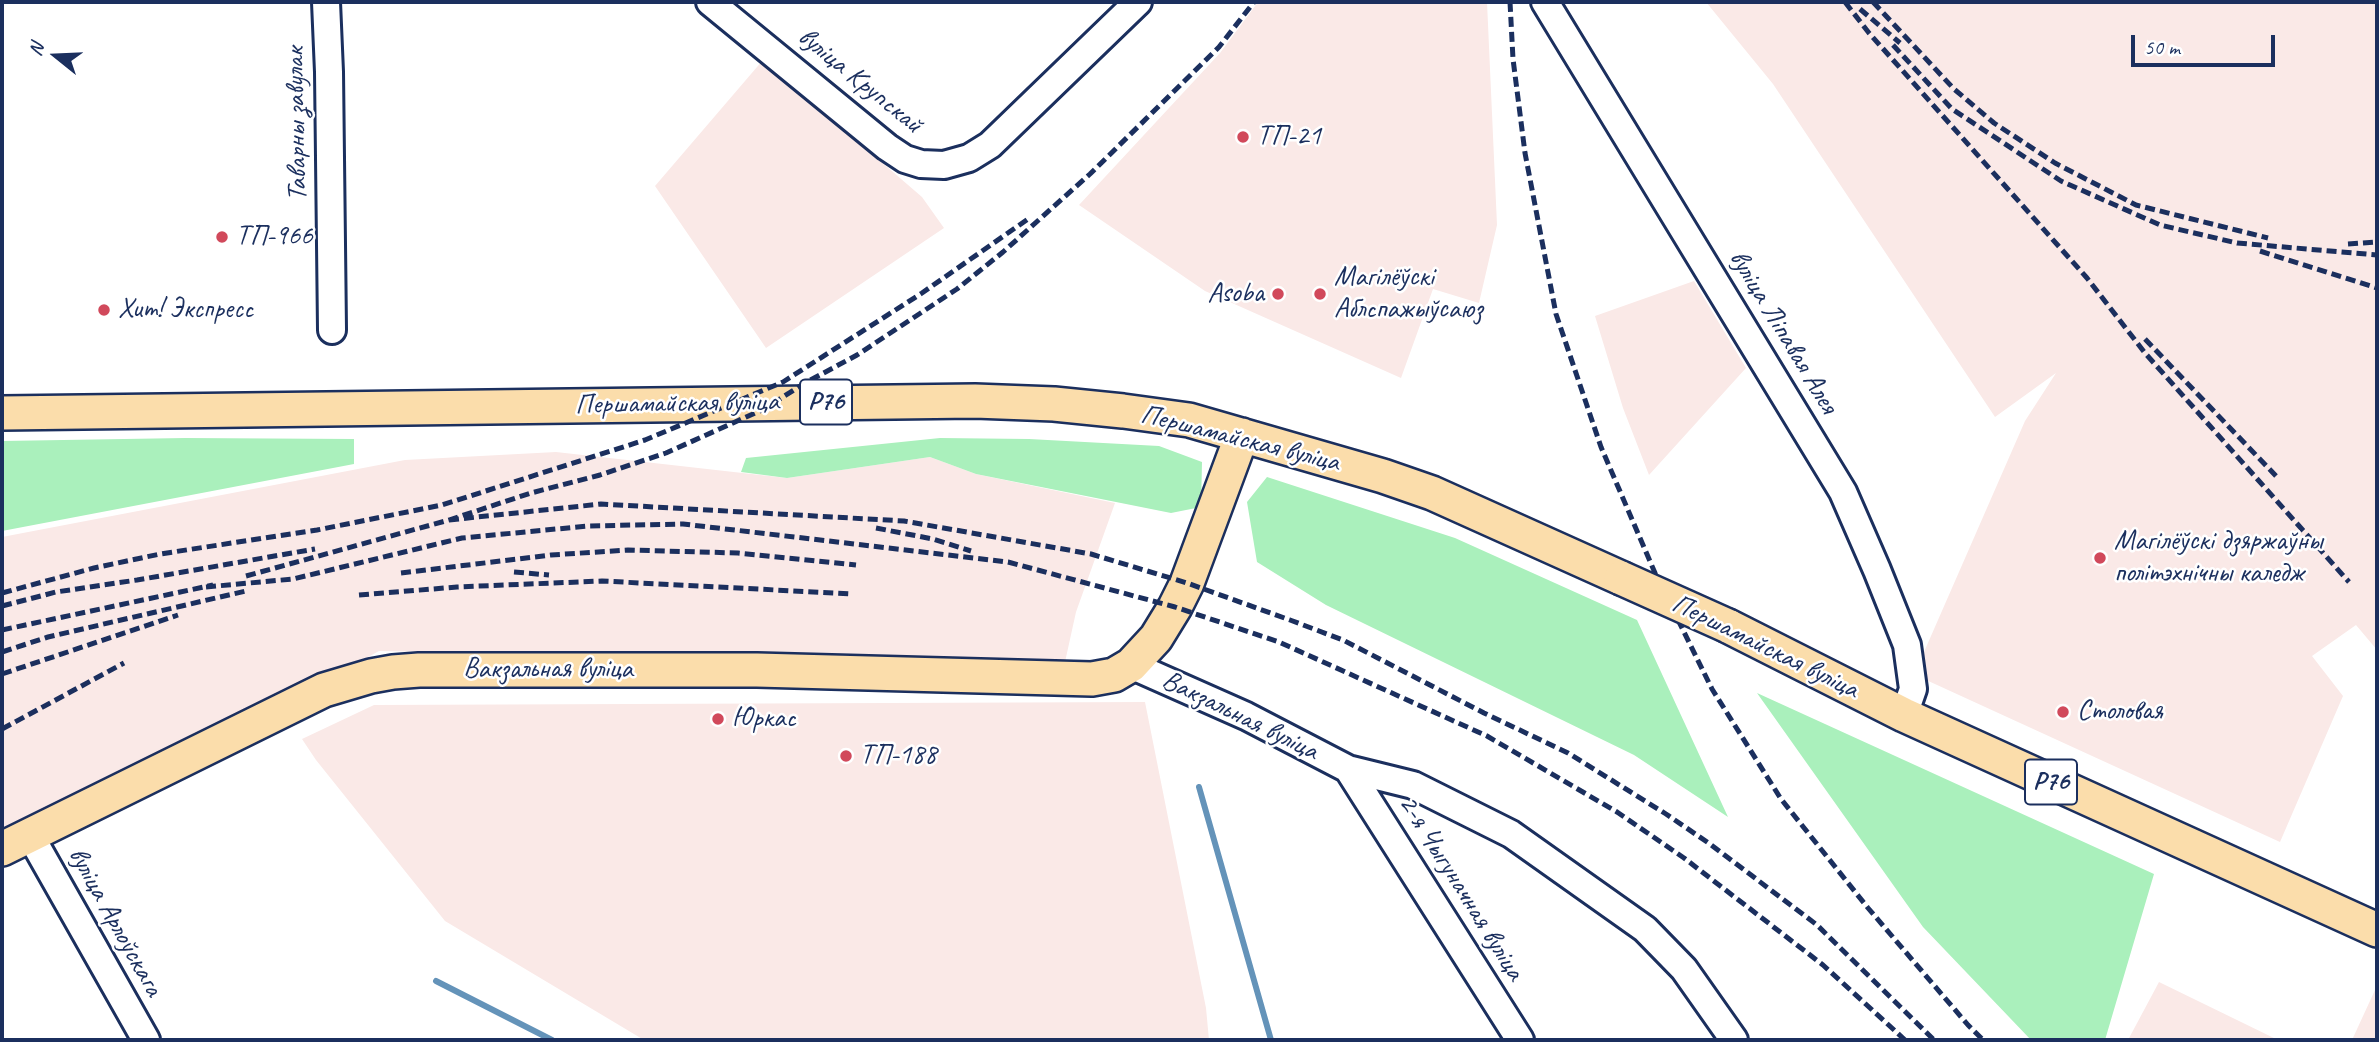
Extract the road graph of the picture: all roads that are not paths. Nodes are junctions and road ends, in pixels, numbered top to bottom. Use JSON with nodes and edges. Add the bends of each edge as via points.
{"nodes":[{"id":1,"x":326,"y":2,"type":"edge"},
{"id":2,"x":710,"y":2,"type":"edge"},
{"id":3,"x":1138,"y":2,"type":"edge"},
{"id":4,"x":1545,"y":2,"type":"edge"},
{"id":5,"x":332,"y":330,"type":"dead end"},
{"id":6,"x":2,"y":413,"type":"edge"},
{"id":7,"x":1242,"y":435,"type":"junction"},
{"id":8,"x":1131,"y":665,"type":"junction"},
{"id":9,"x":1904,"y":715,"type":"junction"},
{"id":10,"x":1348,"y":769,"type":"junction"},
{"id":11,"x":16,"y":842,"type":"edge"},
{"id":12,"x":2377,"y":930,"type":"edge"},
{"id":13,"x":146,"y":1040,"type":"edge"},
{"id":14,"x":1520,"y":1040,"type":"edge"},
{"id":15,"x":1734,"y":1040,"type":"edge"}],
"edges":[{"from":1,"to":5,"type":"street","name":"Таварны завулак"},
{"from":2,"to":3,"type":"street","name":"вуліца Крупскай","via":[[887,148],[921,164],[944,165],[969,158],[990,145]]},
{"from":4,"to":9,"type":"street","name":"вуліца Ліпавая Алея","via":[[1843,492],[1907,645],[1913,689]]},
{"from":6,"to":7,"type":"main road","name":"Першамайская вуліца","number":"Р76","via":[[975,401],[1123,411],[1189,420]]},
{"from":7,"to":8,"type":"main road","name":"Вакзальная вуліца","via":[[1187,583],[1156,638]]},
{"from":7,"to":9,"type":"main road","name":"Першамайская вуліца","number":"Р76","bridge":true,"via":[[1432,493],[1728,626]]},
{"from":8,"to":10,"type":"street","name":"Вакзальная вуліца","via":[[1246,716]]},
{"from":8,"to":11,"type":"main road","name":"Вакзальная вуліца","via":[[1114,675],[1092,679],[757,670],[393,672],[324,690]]},
{"from":9,"to":12,"type":"main road","name":"Першамайская вуліца","number":"Р76"},
{"from":10,"to":14,"type":"street","name":"2-я Чыгуначная вуліца"},
{"from":10,"to":15,"type":"street","name":"Вакзальная вуліца","via":[[1413,785],[1453,804],[1511,834],[1615,907],[1645,929],[1684,969]]},
{"from":11,"to":13,"type":"street","name":"вуліца Арлоўскага"}]}
